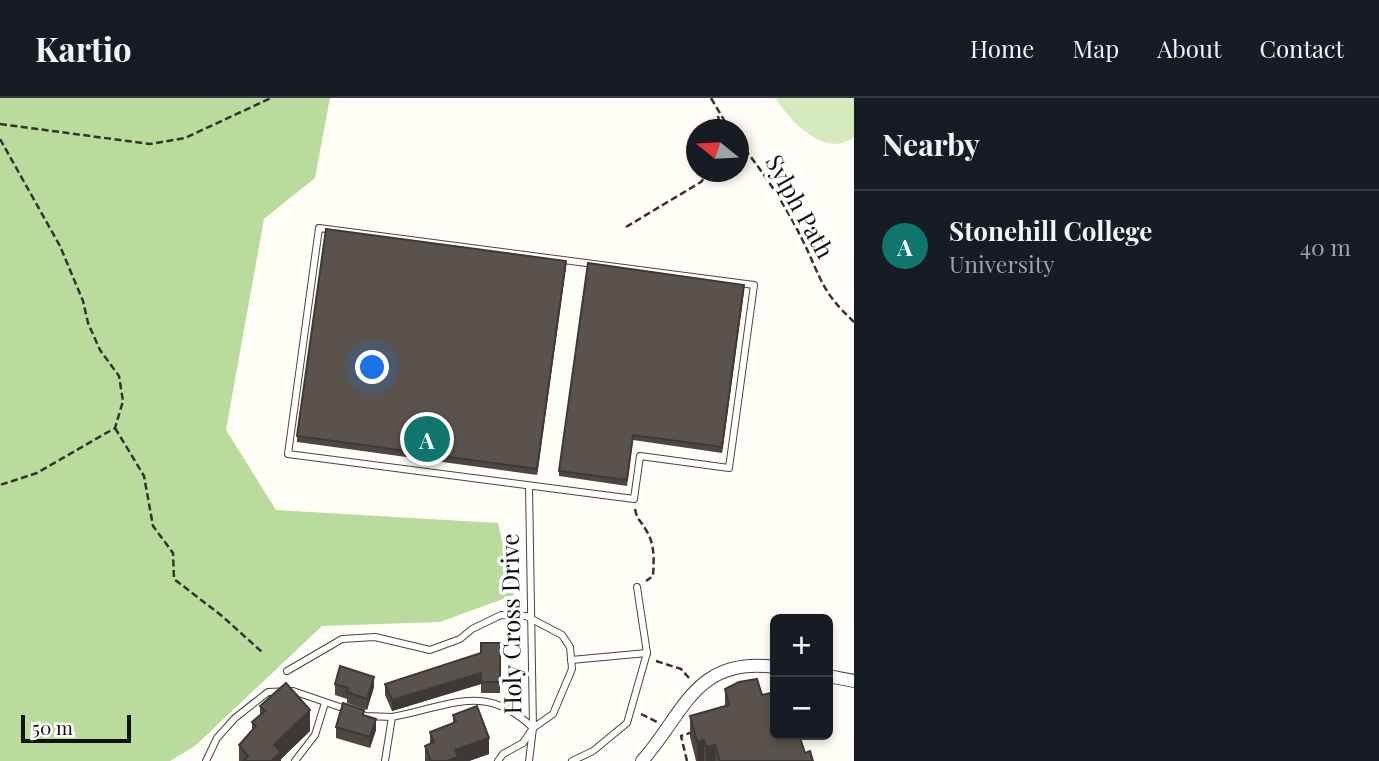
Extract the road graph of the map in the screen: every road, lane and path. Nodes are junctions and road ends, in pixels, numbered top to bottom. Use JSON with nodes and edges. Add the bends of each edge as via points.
{"nodes":[{"id":1,"x":271,"y":98,"type":"edge"},
{"id":2,"x":711,"y":98,"type":"edge"},
{"id":3,"x":718,"y":113,"type":"junction"},
{"id":4,"x":719,"y":119,"type":"edge"},
{"id":5,"x":722,"y":119,"type":"edge"},
{"id":6,"x":0,"y":124,"type":"edge"},
{"id":7,"x":0,"y":139,"type":"edge"},
{"id":8,"x":749,"y":155,"type":"edge"},
{"id":9,"x":701,"y":182,"type":"edge"},
{"id":10,"x":626,"y":226,"type":"dead end"},
{"id":11,"x":854,"y":323,"type":"edge"},
{"id":12,"x":115,"y":428,"type":"junction"},
{"id":13,"x":0,"y":485,"type":"edge"},
{"id":14,"x":529,"y":486,"type":"junction"},
{"id":15,"x":634,"y":499,"type":"junction"},
{"id":16,"x":637,"y":587,"type":"joint"},
{"id":17,"x":530,"y":618,"type":"junction"},
{"id":18,"x":262,"y":652,"type":"dead end"},
{"id":19,"x":647,"y":656,"type":"junction"},
{"id":20,"x":571,"y":660,"type":"junction"},
{"id":21,"x":770,"y":667,"type":"edge"},
{"id":22,"x":286,"y":671,"type":"dead end"},
{"id":23,"x":833,"y":677,"type":"edge"},
{"id":24,"x":690,"y":680,"type":"dead end"},
{"id":25,"x":854,"y":681,"type":"edge"},
{"id":26,"x":325,"y":703,"type":"junction"},
{"id":27,"x":632,"y":709,"type":"junction"},
{"id":28,"x":392,"y":717,"type":"junction"},
{"id":29,"x":658,"y":722,"type":"dead end"},
{"id":30,"x":533,"y":727,"type":"junction"},
{"id":31,"x":700,"y":730,"type":"edge"},
{"id":32,"x":206,"y":761,"type":"edge"},
{"id":33,"x":295,"y":761,"type":"edge"},
{"id":34,"x":385,"y":761,"type":"edge"},
{"id":35,"x":498,"y":761,"type":"edge"},
{"id":36,"x":529,"y":761,"type":"edge"},
{"id":37,"x":575,"y":761,"type":"edge"},
{"id":38,"x":642,"y":761,"type":"edge"},
{"id":39,"x":687,"y":761,"type":"edge"}],
"edges":[{"from":1,"to":6,"type":"path","via":[[185,138],[150,144]]},
{"from":2,"to":3,"type":"path"},
{"from":3,"to":4,"type":"path"},
{"from":3,"to":5,"type":"path"},
{"from":7,"to":12,"type":"path","via":[[60,246],[100,350],[118,376],[123,401]]},
{"from":8,"to":11,"type":"path","name":"Sylph Path","via":[[798,233],[830,300]]},
{"from":9,"to":10,"type":"path"},
{"from":12,"to":13,"type":"path","via":[[37,473]]},
{"from":12,"to":18,"type":"path","via":[[144,476],[153,526],[173,553],[174,579]]},
{"from":14,"to":15,"type":"lane"},
{"from":14,"to":15,"type":"lane","via":[[288,454],[319,228],[754,285],[729,468],[640,456]]},
{"from":14,"to":17,"type":"lane","name":"Holy Cross Drive"},
{"from":15,"to":16,"type":"path","via":[[636,519],[654,548],[653,576]]},
{"from":16,"to":19,"type":"lane"},
{"from":17,"to":20,"type":"lane","via":[[562,635]]},
{"from":17,"to":22,"type":"lane","via":[[501,615],[430,650],[375,637],[341,639]]},
{"from":17,"to":30,"type":"lane","name":"Holy Cross Drive"},
{"from":19,"to":20,"type":"lane"},
{"from":19,"to":24,"type":"path","via":[[681,669]]},
{"from":19,"to":27,"type":"lane"},
{"from":20,"to":30,"type":"lane","via":[[572,669],[554,714]]},
{"from":21,"to":38,"type":"street","via":[[736,669],[696,688]]},
{"from":23,"to":25,"type":"street"},
{"from":26,"to":28,"type":"lane","via":[[366,716]]},
{"from":26,"to":32,"type":"lane","via":[[293,691],[268,692],[217,738]]},
{"from":26,"to":33,"type":"lane","via":[[315,735]]},
{"from":27,"to":29,"type":"path"},
{"from":27,"to":37,"type":"lane","via":[[628,723]]},
{"from":28,"to":30,"type":"lane","via":[[467,698],[517,712]]},
{"from":28,"to":34,"type":"lane"},
{"from":30,"to":35,"type":"lane","via":[[523,743]]},
{"from":30,"to":36,"type":"lane","name":"Holy Cross Drive"},
{"from":31,"to":39,"type":"path","via":[[681,736]]}]}
